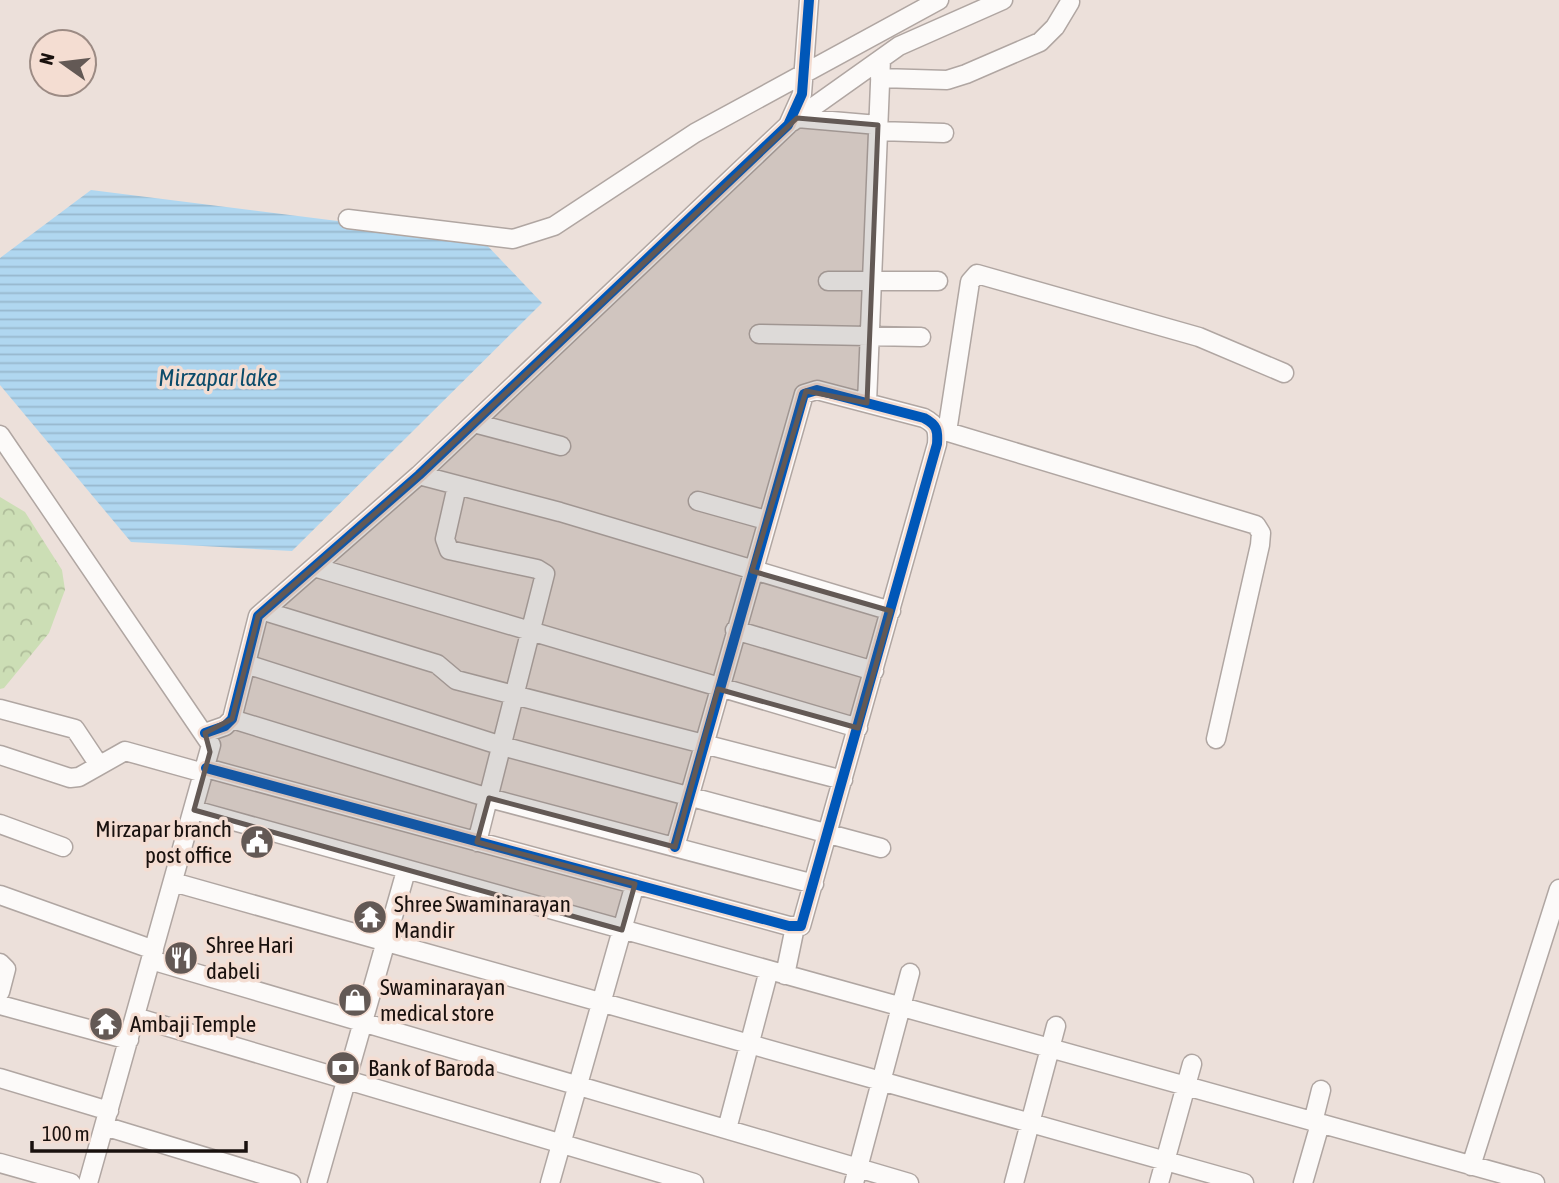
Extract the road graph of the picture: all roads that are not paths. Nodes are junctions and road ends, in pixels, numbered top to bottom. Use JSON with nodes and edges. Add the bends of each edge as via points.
{"nodes":[{"id":1,"x":809,"y":0,"type":"edge"},
{"id":2,"x":939,"y":0,"type":"edge"},
{"id":3,"x":1003,"y":0,"type":"edge"},
{"id":4,"x":1070,"y":2,"type":"edge"},
{"id":5,"x":881,"y":59,"type":"junction"},
{"id":6,"x":805,"y":72,"type":"junction"},
{"id":7,"x":880,"y":78,"type":"junction"},
{"id":8,"x":793,"y":121,"type":"junction"},
{"id":9,"x":878,"y":128,"type":"junction"},
{"id":10,"x":944,"y":133,"type":"dead end"},
{"id":11,"x":348,"y":219,"type":"dead end"},
{"id":12,"x":828,"y":281,"type":"dead end"},
{"id":13,"x":872,"y":281,"type":"junction"},
{"id":14,"x":938,"y":281,"type":"dead end"},
{"id":15,"x":759,"y":334,"type":"dead end"},
{"id":16,"x":870,"y":336,"type":"junction"},
{"id":17,"x":921,"y":337,"type":"dead end"},
{"id":18,"x":1284,"y":373,"type":"dead end"},
{"id":19,"x":867,"y":403,"type":"junction"},
{"id":20,"x":474,"y":423,"type":"junction"},
{"id":21,"x":942,"y":431,"type":"junction"},
{"id":22,"x":0,"y":435,"type":"edge"},
{"id":23,"x":561,"y":446,"type":"dead end"},
{"id":24,"x":419,"y":475,"type":"junction"},
{"id":25,"x":457,"y":486,"type":"junction"},
{"id":26,"x":698,"y":501,"type":"dead end"},
{"id":27,"x":766,"y":520,"type":"junction"},
{"id":28,"x":314,"y":567,"type":"junction"},
{"id":29,"x":752,"y":571,"type":"junction"},
{"id":30,"x":264,"y":611,"type":"junction"},
{"id":31,"x":891,"y":611,"type":"junction"},
{"id":32,"x":735,"y":630,"type":"junction"},
{"id":33,"x":532,"y":633,"type":"junction"},
{"id":34,"x":246,"y":664,"type":"junction"},
{"id":35,"x":874,"y":671,"type":"junction"},
{"id":36,"x":718,"y":689,"type":"junction"},
{"id":37,"x":515,"y":696,"type":"junction"},
{"id":38,"x":0,"y":709,"type":"edge"},
{"id":39,"x":232,"y":719,"type":"junction"},
{"id":40,"x":858,"y":728,"type":"junction"},
{"id":41,"x":205,"y":733,"type":"junction"},
{"id":42,"x":1216,"y":739,"type":"dead end"},
{"id":43,"x":702,"y":743,"type":"junction"},
{"id":44,"x":502,"y":746,"type":"junction"},
{"id":45,"x":0,"y":755,"type":"edge"},
{"id":46,"x":99,"y":765,"type":"junction"},
{"id":47,"x":205,"y":770,"type":"junction"},
{"id":48,"x":843,"y":780,"type":"junction"},
{"id":49,"x":687,"y":796,"type":"junction"},
{"id":50,"x":489,"y":798,"type":"junction"},
{"id":51,"x":194,"y":810,"type":"junction"},
{"id":52,"x":0,"y":824,"type":"edge"},
{"id":53,"x":828,"y":834,"type":"junction"},
{"id":54,"x":477,"y":842,"type":"junction"},
{"id":55,"x":63,"y":847,"type":"dead end"},
{"id":56,"x":675,"y":847,"type":"junction"},
{"id":57,"x":881,"y":848,"type":"dead end"},
{"id":58,"x":406,"y":871,"type":"junction"},
{"id":59,"x":173,"y":882,"type":"junction"},
{"id":60,"x":635,"y":884,"type":"junction"},
{"id":61,"x":814,"y":884,"type":"junction"},
{"id":62,"x":1559,"y":889,"type":"edge"},
{"id":63,"x":0,"y":895,"type":"edge"},
{"id":64,"x":795,"y":927,"type":"junction"},
{"id":65,"x":622,"y":930,"type":"junction"},
{"id":66,"x":386,"y":942,"type":"junction"},
{"id":67,"x":153,"y":955,"type":"junction"},
{"id":68,"x":0,"y":963,"type":"edge"},
{"id":69,"x":777,"y":972,"type":"junction"},
{"id":70,"x":910,"y":973,"type":"dead end"},
{"id":71,"x":0,"y":992,"type":"edge"},
{"id":72,"x":602,"y":1002,"type":"junction"},
{"id":73,"x":0,"y":1005,"type":"edge"},
{"id":74,"x":901,"y":1007,"type":"junction"},
{"id":75,"x":135,"y":1017,"type":"junction"},
{"id":76,"x":363,"y":1020,"type":"junction"},
{"id":77,"x":1056,"y":1026,"type":"dead end"},
{"id":78,"x":129,"y":1040,"type":"junction"},
{"id":79,"x":749,"y":1044,"type":"junction"},
{"id":80,"x":1050,"y":1048,"type":"junction"},
{"id":81,"x":1192,"y":1064,"type":"dead end"},
{"id":82,"x":0,"y":1078,"type":"edge"},
{"id":83,"x":346,"y":1080,"type":"junction"},
{"id":84,"x":881,"y":1081,"type":"junction"},
{"id":85,"x":578,"y":1084,"type":"junction"},
{"id":86,"x":1186,"y":1086,"type":"junction"},
{"id":87,"x":1321,"y":1090,"type":"dead end"},
{"id":88,"x":106,"y":1119,"type":"junction"},
{"id":89,"x":1030,"y":1123,"type":"junction"},
{"id":90,"x":1317,"y":1123,"type":"junction"},
{"id":91,"x":727,"y":1129,"type":"junction"},
{"id":92,"x":562,"y":1144,"type":"junction"},
{"id":93,"x":1166,"y":1161,"type":"junction"},
{"id":94,"x":0,"y":1163,"type":"edge"},
{"id":95,"x":1471,"y":1166,"type":"junction"},
{"id":96,"x":856,"y":1175,"type":"edge"},
{"id":97,"x":71,"y":1183,"type":"edge"},
{"id":98,"x":88,"y":1183,"type":"edge"},
{"id":99,"x":291,"y":1183,"type":"edge"},
{"id":100,"x":317,"y":1183,"type":"edge"},
{"id":101,"x":550,"y":1183,"type":"edge"},
{"id":102,"x":694,"y":1183,"type":"edge"},
{"id":103,"x":909,"y":1183,"type":"edge"},
{"id":104,"x":1014,"y":1183,"type":"edge"},
{"id":105,"x":1159,"y":1183,"type":"edge"},
{"id":106,"x":1244,"y":1183,"type":"edge"},
{"id":107,"x":1303,"y":1183,"type":"edge"},
{"id":108,"x":1535,"y":1183,"type":"edge"}],
"edges":[{"from":1,"to":6,"type":"street"},
{"from":2,"to":6,"type":"street"},
{"from":3,"to":5,"type":"street","via":[[933,29]]},
{"from":4,"to":7,"type":"street","via":[[1040,42],[966,74],[947,80]]},
{"from":5,"to":7,"type":"street"},
{"from":5,"to":8,"type":"street"},
{"from":6,"to":8,"type":"street"},
{"from":6,"to":11,"type":"street","via":[[695,133],[574,215],[534,233],[492,238]]},
{"from":7,"to":9,"type":"street"},
{"from":8,"to":9,"type":"street"},
{"from":8,"to":20,"type":"street"},
{"from":9,"to":10,"type":"street"},
{"from":9,"to":13,"type":"street"},
{"from":12,"to":13,"type":"street"},
{"from":13,"to":14,"type":"street"},
{"from":13,"to":16,"type":"street"},
{"from":15,"to":16,"type":"street"},
{"from":16,"to":17,"type":"street"},
{"from":16,"to":19,"type":"street"},
{"from":18,"to":21,"type":"street","via":[[1199,337],[977,274],[970,282]]},
{"from":19,"to":21,"type":"street","via":[[924,418]]},
{"from":19,"to":27,"type":"street","via":[[817,390],[804,394]]},
{"from":20,"to":23,"type":"street"},
{"from":20,"to":24,"type":"street"},
{"from":21,"to":31,"type":"street"},
{"from":21,"to":42,"type":"street","via":[[1256,525],[1261,545]]},
{"from":22,"to":41,"type":"street"},
{"from":24,"to":25,"type":"street"},
{"from":24,"to":28,"type":"street"},
{"from":25,"to":29,"type":"street","via":[[560,512]]},
{"from":25,"to":33,"type":"street","via":[[445,539],[449,550],[537,569],[545,575]]},
{"from":26,"to":27,"type":"street"},
{"from":27,"to":29,"type":"street"},
{"from":28,"to":30,"type":"street"},
{"from":28,"to":33,"type":"street"},
{"from":29,"to":31,"type":"street"},
{"from":29,"to":32,"type":"street"},
{"from":30,"to":34,"type":"street","via":[[255,622]]},
{"from":30,"to":37,"type":"street","via":[[437,664],[451,678]]},
{"from":31,"to":35,"type":"street"},
{"from":32,"to":35,"type":"street"},
{"from":32,"to":36,"type":"street"},
{"from":33,"to":36,"type":"street"},
{"from":33,"to":37,"type":"street"},
{"from":34,"to":39,"type":"street"},
{"from":34,"to":44,"type":"street"},
{"from":35,"to":40,"type":"street"},
{"from":36,"to":40,"type":"street"},
{"from":36,"to":43,"type":"street"},
{"from":37,"to":43,"type":"street"},
{"from":37,"to":44,"type":"street"},
{"from":38,"to":46,"type":"street","via":[[75,729]]},
{"from":39,"to":41,"type":"street"},
{"from":39,"to":50,"type":"street"},
{"from":40,"to":48,"type":"street"},
{"from":41,"to":47,"type":"street","via":[[211,745]]},
{"from":43,"to":48,"type":"street"},
{"from":43,"to":49,"type":"street"},
{"from":44,"to":49,"type":"street"},
{"from":44,"to":50,"type":"street"},
{"from":45,"to":46,"type":"street","via":[[70,778]]},
{"from":46,"to":47,"type":"street","via":[[132,751]]},
{"from":47,"to":51,"type":"street"},
{"from":47,"to":54,"type":"street"},
{"from":48,"to":53,"type":"street"},
{"from":49,"to":53,"type":"street"},
{"from":49,"to":56,"type":"street"},
{"from":50,"to":54,"type":"street"},
{"from":50,"to":56,"type":"street"},
{"from":51,"to":58,"type":"street"},
{"from":51,"to":59,"type":"street"},
{"from":52,"to":55,"type":"street"},
{"from":53,"to":57,"type":"street"},
{"from":53,"to":61,"type":"street"},
{"from":54,"to":60,"type":"street"},
{"from":56,"to":61,"type":"street"},
{"from":58,"to":65,"type":"street"},
{"from":58,"to":66,"type":"street"},
{"from":59,"to":66,"type":"street"},
{"from":59,"to":67,"type":"street"},
{"from":60,"to":64,"type":"street"},
{"from":60,"to":65,"type":"street"},
{"from":61,"to":64,"type":"street","via":[[804,922]]},
{"from":62,"to":95,"type":"street"},
{"from":63,"to":67,"type":"street"},
{"from":64,"to":69,"type":"street"},
{"from":65,"to":69,"type":"street"},
{"from":65,"to":72,"type":"street"},
{"from":66,"to":72,"type":"street"},
{"from":66,"to":76,"type":"street"},
{"from":67,"to":75,"type":"street"},
{"from":67,"to":76,"type":"street"},
{"from":68,"to":71,"type":"street","via":[[7,975]]},
{"from":69,"to":74,"type":"street"},
{"from":69,"to":79,"type":"street"},
{"from":70,"to":74,"type":"street"},
{"from":72,"to":79,"type":"street"},
{"from":72,"to":85,"type":"street"},
{"from":73,"to":78,"type":"street"},
{"from":74,"to":80,"type":"street"},
{"from":74,"to":84,"type":"street"},
{"from":75,"to":78,"type":"street"},
{"from":75,"to":83,"type":"street"},
{"from":76,"to":83,"type":"street"},
{"from":76,"to":85,"type":"street"},
{"from":77,"to":80,"type":"street"},
{"from":78,"to":88,"type":"street"},
{"from":79,"to":84,"type":"street"},
{"from":79,"to":91,"type":"street"},
{"from":80,"to":86,"type":"street"},
{"from":80,"to":89,"type":"street"},
{"from":81,"to":86,"type":"street"},
{"from":82,"to":88,"type":"street"},
{"from":83,"to":92,"type":"street"},
{"from":83,"to":100,"type":"street"},
{"from":84,"to":89,"type":"street"},
{"from":84,"to":96,"type":"street"},
{"from":85,"to":91,"type":"street"},
{"from":85,"to":92,"type":"street"},
{"from":86,"to":90,"type":"street"},
{"from":86,"to":93,"type":"street"},
{"from":87,"to":90,"type":"street"},
{"from":88,"to":98,"type":"street"},
{"from":88,"to":99,"type":"street"},
{"from":89,"to":93,"type":"street"},
{"from":89,"to":104,"type":"street"},
{"from":90,"to":95,"type":"street"},
{"from":90,"to":107,"type":"street"},
{"from":91,"to":96,"type":"street"},
{"from":92,"to":101,"type":"street"},
{"from":92,"to":102,"type":"street"},
{"from":93,"to":105,"type":"street"},
{"from":93,"to":106,"type":"street"},
{"from":94,"to":97,"type":"street"},
{"from":95,"to":108,"type":"street"},
{"from":96,"to":103,"type":"street"}]}
